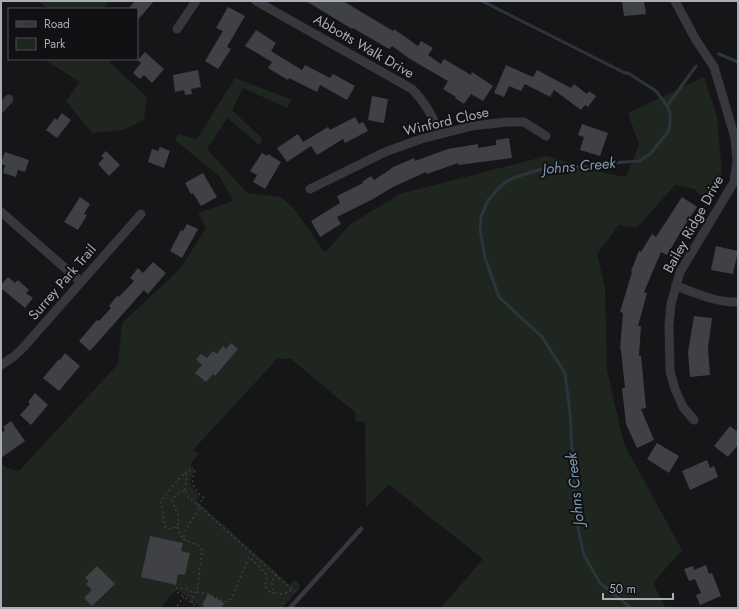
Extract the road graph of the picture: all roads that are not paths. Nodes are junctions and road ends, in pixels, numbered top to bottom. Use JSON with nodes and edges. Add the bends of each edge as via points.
{"nodes":[{"id":1,"x":196,"y":1,"type":"edge"},
{"id":2,"x":256,"y":1,"type":"edge"},
{"id":3,"x":675,"y":1,"type":"edge"},
{"id":4,"x":177,"y":29,"type":"dead end"},
{"id":5,"x":9,"y":99,"type":"dead end"},
{"id":6,"x":1,"y":108,"type":"edge"},
{"id":7,"x":440,"y":134,"type":"junction"},
{"id":8,"x":546,"y":136,"type":"dead end"},
{"id":9,"x":310,"y":189,"type":"dead end"},
{"id":10,"x":1,"y":212,"type":"edge"},
{"id":11,"x":141,"y":214,"type":"dead end"},
{"id":12,"x":81,"y":282,"type":"junction"},
{"id":13,"x":676,"y":286,"type":"junction"},
{"id":14,"x":738,"y":302,"type":"edge"},
{"id":15,"x":1,"y":364,"type":"edge"},
{"id":16,"x":694,"y":420,"type":"dead end"},
{"id":17,"x":361,"y":528,"type":"dead end"},
{"id":18,"x":290,"y":608,"type":"edge"}],
"edges":[{"from":1,"to":4,"type":"street"},
{"from":2,"to":7,"type":"street","name":"Abbotts Walk Drive","via":[[412,89],[430,111]]},
{"from":3,"to":13,"type":"street","name":"Bailey Ridge Drive","via":[[714,67],[735,138],[737,161],[734,182],[680,272]]},
{"from":5,"to":6,"type":"street"},
{"from":7,"to":8,"type":"street","name":"Winford Close","via":[[472,126],[524,122]]},
{"from":7,"to":9,"type":"street","name":"Winford Close","via":[[385,152]]},
{"from":10,"to":12,"type":"street"},
{"from":11,"to":12,"type":"street","name":"Surrey Park Trail"},
{"from":12,"to":15,"type":"street","name":"Surrey Park Trail","via":[[22,349]]},
{"from":13,"to":14,"type":"street","via":[[716,300]]},
{"from":13,"to":16,"type":"street","name":"Bailey Ridge Drive","via":[[669,324],[670,371],[683,407]]},
{"from":17,"to":18,"type":"lane"}]}
